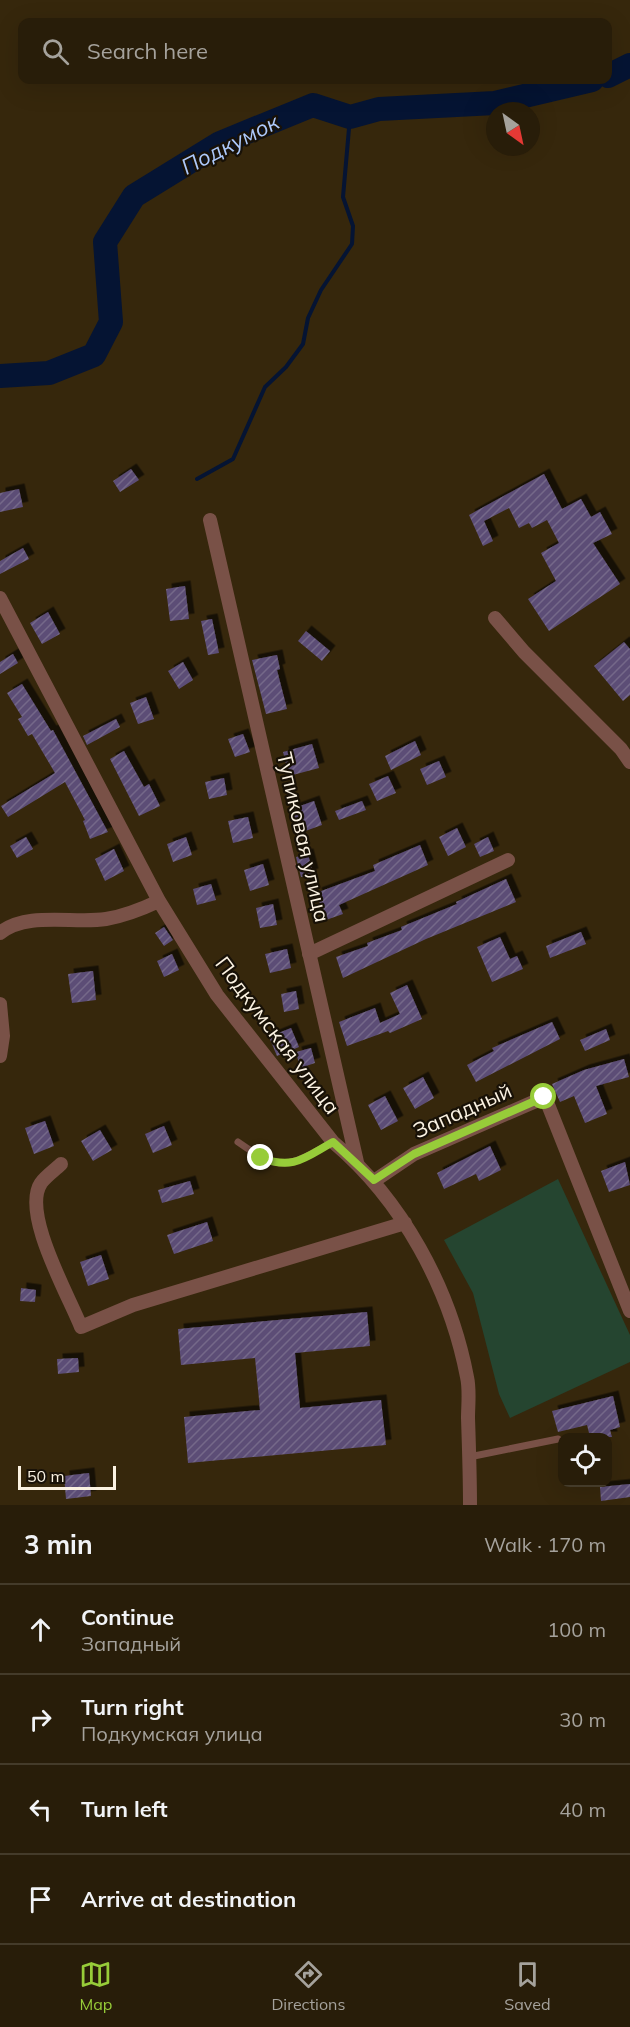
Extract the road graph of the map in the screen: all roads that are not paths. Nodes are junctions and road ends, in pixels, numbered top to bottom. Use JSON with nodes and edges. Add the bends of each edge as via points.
{"nodes":[{"id":1,"x":210,"y":520,"type":"dead end"},
{"id":2,"x":0,"y":598,"type":"edge"},
{"id":3,"x":495,"y":618,"type":"dead end"},
{"id":4,"x":630,"y":762,"type":"edge"},
{"id":5,"x":508,"y":860,"type":"dead end"},
{"id":6,"x":159,"y":901,"type":"junction"},
{"id":7,"x":0,"y":933,"type":"edge"},
{"id":8,"x":309,"y":954,"type":"junction"},
{"id":9,"x":0,"y":1004,"type":"edge"},
{"id":10,"x":0,"y":1056,"type":"edge"},
{"id":11,"x":238,"y":1142,"type":"dead end"},
{"id":12,"x":333,"y":1142,"type":"junction"},
{"id":13,"x":357,"y":1162,"type":"junction"},
{"id":14,"x":61,"y":1164,"type":"dead end"},
{"id":15,"x":374,"y":1180,"type":"junction"},
{"id":16,"x":405,"y":1223,"type":"junction"},
{"id":17,"x":630,"y":1311,"type":"edge"},
{"id":18,"x":558,"y":1439,"type":"dead end"},
{"id":19,"x":469,"y":1457,"type":"junction"},
{"id":20,"x":470,"y":1505,"type":"edge"}],
"edges":[{"from":1,"to":8,"type":"street","name":"Тупиковая улица"},
{"from":2,"to":6,"type":"street","name":"Подкумская улица"},
{"from":3,"to":4,"type":"street"},
{"from":5,"to":8,"type":"street"},
{"from":6,"to":7,"type":"street","via":[[104,920],[31,922],[7,927]]},
{"from":6,"to":12,"type":"street","name":"Подкумская улица","via":[[217,995]]},
{"from":8,"to":13,"type":"street","name":"Тупиковая улица"},
{"from":9,"to":10,"type":"street"},
{"from":11,"to":12,"type":"lane","via":[[280,1165],[297,1161]]},
{"from":12,"to":13,"type":"street","name":"Подкумская улица"},
{"from":13,"to":15,"type":"street","name":"Подкумская улица"},
{"from":14,"to":16,"type":"street","via":[[40,1184],[36,1203],[40,1230],[81,1327],[133,1305]]},
{"from":15,"to":16,"type":"street","name":"Подкумская улица"},
{"from":15,"to":17,"type":"street","name":"Западный","via":[[414,1154],[544,1097]]},
{"from":16,"to":19,"type":"street","name":"Подкумская улица","via":[[449,1314],[467,1378]]},
{"from":18,"to":19,"type":"lane"},
{"from":19,"to":20,"type":"street","name":"Подкумская улица"}]}
